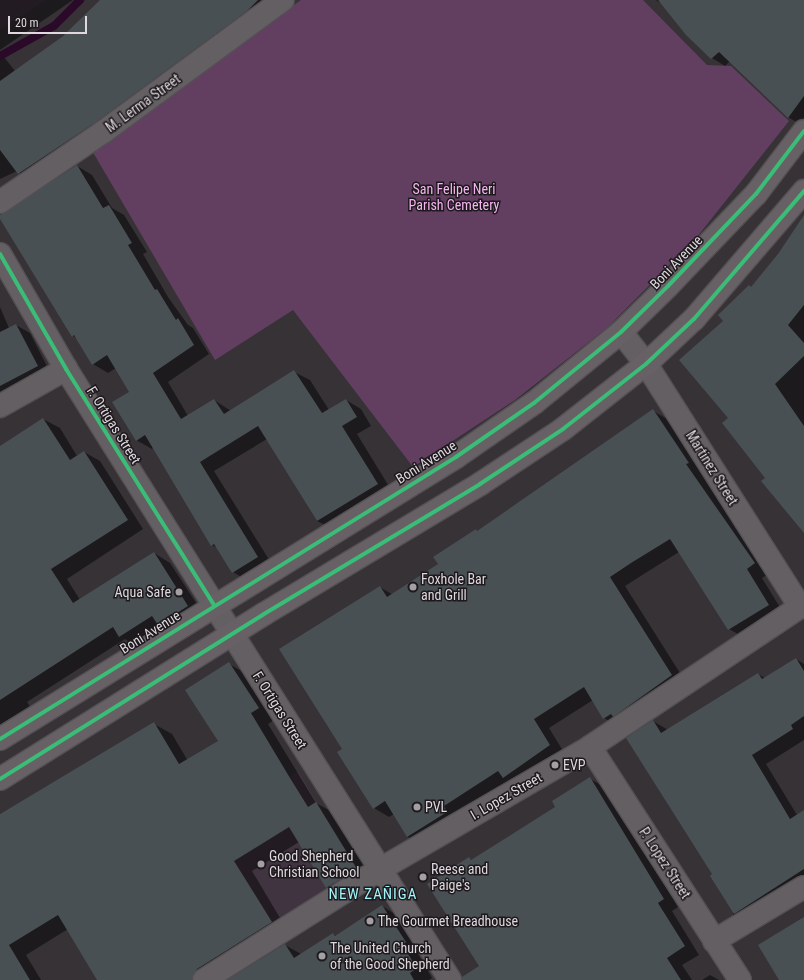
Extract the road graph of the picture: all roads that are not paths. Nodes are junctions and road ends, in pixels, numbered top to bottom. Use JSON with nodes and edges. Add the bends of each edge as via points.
{"nodes":[{"id":1,"x":284,"y":0,"type":"edge"},
{"id":2,"x":804,"y":131,"type":"edge"},
{"id":3,"x":804,"y":191,"type":"edge"},
{"id":4,"x":0,"y":202,"type":"edge"},
{"id":5,"x":0,"y":254,"type":"edge"},
{"id":6,"x":621,"y":332,"type":"junction"},
{"id":7,"x":646,"y":364,"type":"junction"},
{"id":8,"x":66,"y":369,"type":"junction"},
{"id":9,"x":0,"y":406,"type":"edge"},
{"id":10,"x":214,"y":605,"type":"junction"},
{"id":11,"x":802,"y":607,"type":"edge"},
{"id":12,"x":233,"y":633,"type":"junction"},
{"id":13,"x":0,"y":739,"type":"edge"},
{"id":14,"x":590,"y":747,"type":"junction"},
{"id":15,"x":0,"y":779,"type":"edge"},
{"id":16,"x":380,"y":870,"type":"junction"},
{"id":17,"x":804,"y":887,"type":"edge"},
{"id":18,"x":714,"y":941,"type":"junction"},
{"id":19,"x":204,"y":980,"type":"edge"},
{"id":20,"x":450,"y":980,"type":"edge"},
{"id":21,"x":740,"y":980,"type":"edge"}],
"edges":[{"from":1,"to":4,"type":"street","name":"M. Lerma Street","via":[[103,132]]},
{"from":2,"to":6,"type":"main road","name":"Boni Avenue","via":[[756,194]]},
{"from":3,"to":7,"type":"main road","via":[[725,285]]},
{"from":5,"to":8,"type":"street","name":"F. Ortigas Street"},
{"from":6,"to":7,"type":"street","name":"Martinez Street"},
{"from":6,"to":10,"type":"main road","name":"Boni Avenue","via":[[534,403],[456,456]]},
{"from":7,"to":11,"type":"street","name":"Martinez Street"},
{"from":7,"to":12,"type":"main road","via":[[563,429],[480,484]]},
{"from":8,"to":9,"type":"street"},
{"from":8,"to":10,"type":"street","name":"F. Ortigas Street"},
{"from":10,"to":12,"type":"street","name":"F. Ortigas Street"},
{"from":10,"to":13,"type":"main road","name":"Boni Avenue"},
{"from":11,"to":14,"type":"street","name":"I. Lopez Street"},
{"from":12,"to":15,"type":"main road"},
{"from":12,"to":16,"type":"street","name":"F. Ortigas Street"},
{"from":14,"to":16,"type":"street","name":"I. Lopez Street"},
{"from":14,"to":18,"type":"street","name":"P. Lopez Street"},
{"from":16,"to":19,"type":"street","name":"I. Lopez Street"},
{"from":16,"to":20,"type":"street","name":"F. Ortigas Street"},
{"from":17,"to":18,"type":"street"},
{"from":18,"to":21,"type":"street","name":"P. Lopez Street"}]}
